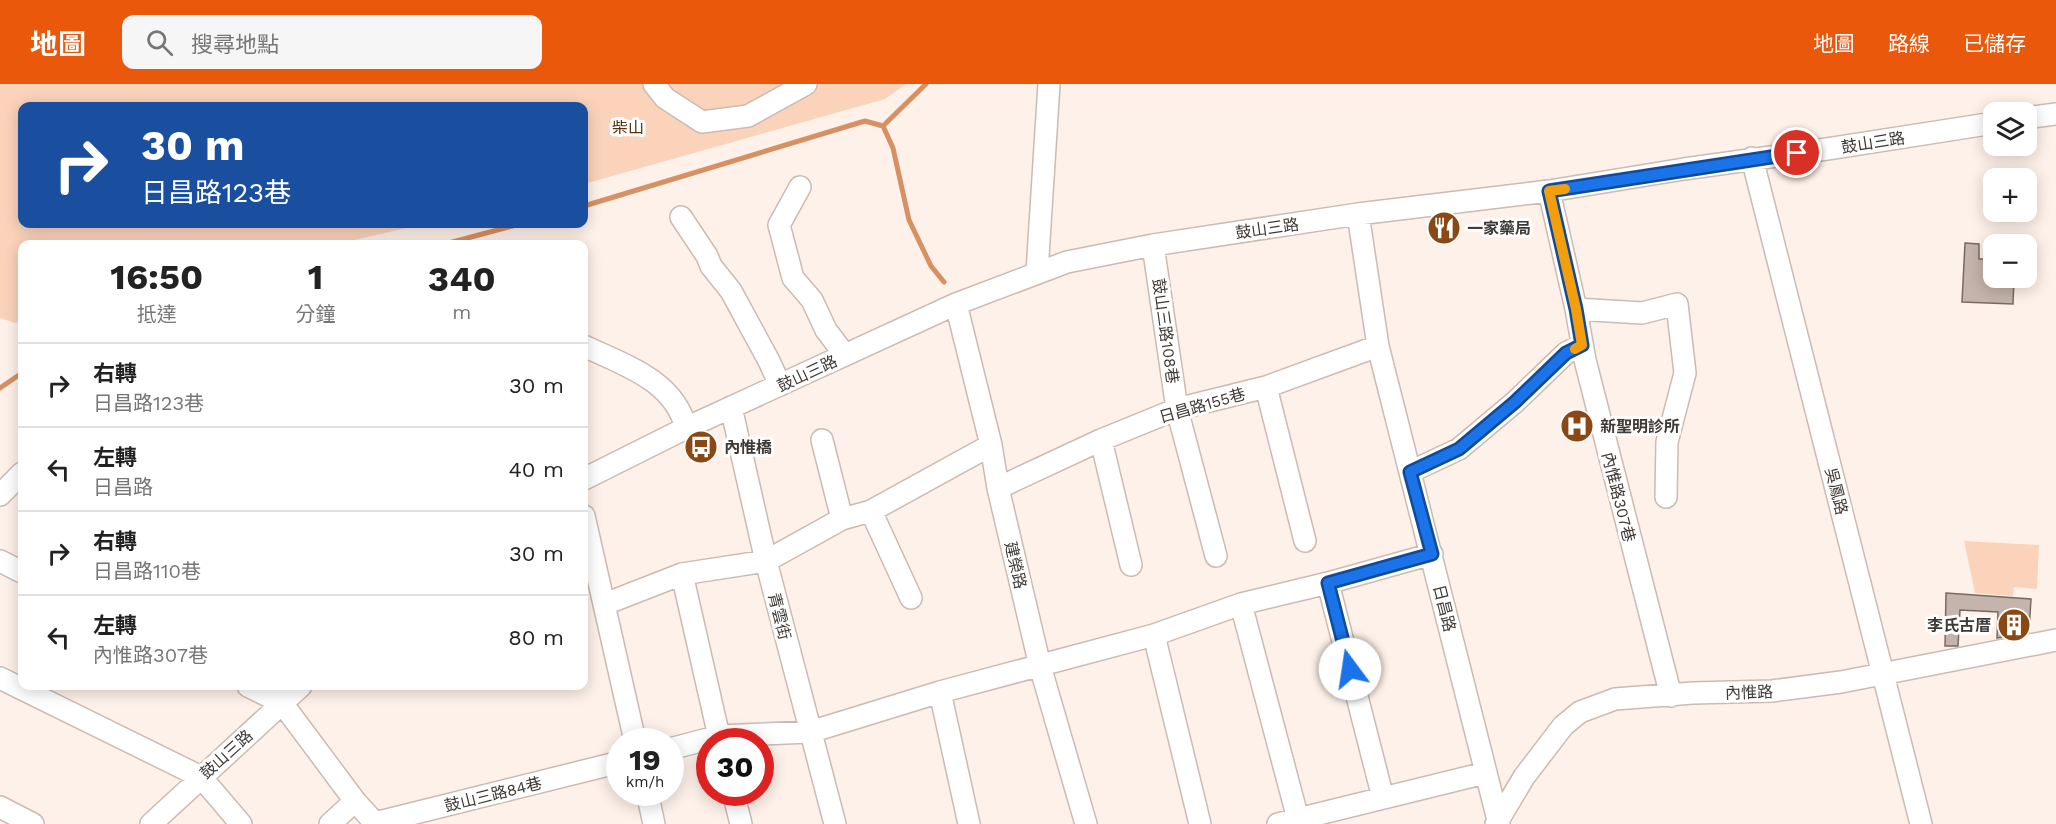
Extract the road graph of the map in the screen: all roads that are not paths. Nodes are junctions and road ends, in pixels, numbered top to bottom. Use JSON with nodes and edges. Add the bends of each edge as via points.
{"nodes":[{"id":1,"x":654,"y":84,"type":"edge"},
{"id":2,"x":806,"y":84,"type":"edge"},
{"id":3,"x":1052,"y":87,"type":"edge"},
{"id":4,"x":2056,"y":114,"type":"edge"},
{"id":5,"x":2037,"y":117,"type":"edge"},
{"id":6,"x":1983,"y":125,"type":"edge"},
{"id":7,"x":1752,"y":159,"type":"junction"},
{"id":8,"x":800,"y":187,"type":"dead end"},
{"id":9,"x":1549,"y":191,"type":"junction"},
{"id":10,"x":1359,"y":214,"type":"junction"},
{"id":11,"x":681,"y":217,"type":"dead end"},
{"id":12,"x":1153,"y":245,"type":"junction"},
{"id":13,"x":1037,"y":272,"type":"junction"},
{"id":14,"x":956,"y":304,"type":"junction"},
{"id":15,"x":1576,"y":309,"type":"junction"},
{"id":16,"x":1582,"y":345,"type":"junction"},
{"id":17,"x":1378,"y":346,"type":"junction"},
{"id":18,"x":588,"y":348,"type":"edge"},
{"id":19,"x":845,"y":355,"type":"junction"},
{"id":20,"x":780,"y":385,"type":"junction"},
{"id":21,"x":1266,"y":387,"type":"junction"},
{"id":22,"x":731,"y":407,"type":"junction"},
{"id":23,"x":1177,"y":409,"type":"junction"},
{"id":24,"x":687,"y":428,"type":"junction"},
{"id":25,"x":822,"y":440,"type":"dead end"},
{"id":26,"x":1101,"y":440,"type":"junction"},
{"id":27,"x":991,"y":445,"type":"junction"},
{"id":28,"x":1410,"y":472,"type":"junction"},
{"id":29,"x":18,"y":477,"type":"edge"},
{"id":30,"x":588,"y":477,"type":"edge"},
{"id":31,"x":998,"y":488,"type":"junction"},
{"id":32,"x":0,"y":495,"type":"edge"},
{"id":33,"x":1665,"y":497,"type":"dead end"},
{"id":34,"x":871,"y":511,"type":"junction"},
{"id":35,"x":842,"y":519,"type":"junction"},
{"id":36,"x":588,"y":533,"type":"edge"},
{"id":37,"x":1305,"y":541,"type":"dead end"},
{"id":38,"x":1432,"y":554,"type":"junction"},
{"id":39,"x":1216,"y":556,"type":"dead end"},
{"id":40,"x":0,"y":561,"type":"edge"},
{"id":41,"x":766,"y":561,"type":"junction"},
{"id":42,"x":1131,"y":565,"type":"dead end"},
{"id":43,"x":18,"y":570,"type":"edge"},
{"id":44,"x":682,"y":574,"type":"junction"},
{"id":45,"x":1328,"y":583,"type":"junction"},
{"id":46,"x":911,"y":598,"type":"dead end"},
{"id":47,"x":605,"y":604,"type":"junction"},
{"id":48,"x":1241,"y":604,"type":"junction"},
{"id":49,"x":1154,"y":635,"type":"junction"},
{"id":50,"x":2056,"y":640,"type":"edge"},
{"id":51,"x":1040,"y":666,"type":"junction"},
{"id":52,"x":1882,"y":673,"type":"junction"},
{"id":53,"x":0,"y":678,"type":"edge"},
{"id":54,"x":18,"y":687,"type":"edge"},
{"id":55,"x":24,"y":690,"type":"edge"},
{"id":56,"x":256,"y":690,"type":"edge"},
{"id":57,"x":297,"y":690,"type":"edge"},
{"id":58,"x":940,"y":692,"type":"junction"},
{"id":59,"x":1671,"y":696,"type":"junction"},
{"id":60,"x":282,"y":703,"type":"junction"},
{"id":61,"x":632,"y":728,"type":"edge"},
{"id":62,"x":717,"y":728,"type":"edge"},
{"id":63,"x":810,"y":732,"type":"junction"},
{"id":64,"x":774,"y":735,"type":"edge"},
{"id":65,"x":606,"y":766,"type":"edge"},
{"id":66,"x":1485,"y":773,"type":"junction"},
{"id":67,"x":201,"y":777,"type":"junction"},
{"id":68,"x":1383,"y":798,"type":"junction"},
{"id":69,"x":355,"y":801,"type":"junction"},
{"id":70,"x":650,"y":806,"type":"edge"},
{"id":71,"x":736,"y":806,"type":"edge"},
{"id":72,"x":0,"y":807,"type":"edge"},
{"id":73,"x":1288,"y":821,"type":"edge"},
{"id":74,"x":1498,"y":823,"type":"edge"},
{"id":75,"x":33,"y":824,"type":"edge"},
{"id":76,"x":152,"y":824,"type":"edge"},
{"id":77,"x":240,"y":824,"type":"edge"},
{"id":78,"x":330,"y":824,"type":"edge"},
{"id":79,"x":654,"y":824,"type":"edge"},
{"id":80,"x":741,"y":824,"type":"edge"},
{"id":81,"x":835,"y":824,"type":"edge"},
{"id":82,"x":969,"y":824,"type":"edge"},
{"id":83,"x":1086,"y":824,"type":"edge"},
{"id":84,"x":1200,"y":824,"type":"edge"},
{"id":85,"x":1921,"y":824,"type":"edge"}],
"edges":[{"from":1,"to":2,"type":"street","via":[[665,98],[702,122],[748,116]]},
{"from":3,"to":13,"type":"street"},
{"from":4,"to":5,"type":"street"},
{"from":6,"to":7,"type":"street","name":"鼓山三路"},
{"from":7,"to":9,"type":"street","name":"鼓山三路"},
{"from":7,"to":52,"type":"street","name":"吳鳳路"},
{"from":8,"to":19,"type":"street","via":[[779,225],[793,278],[812,300],[826,330]]},
{"from":9,"to":10,"type":"street","name":"鼓山三路"},
{"from":9,"to":15,"type":"street","name":"內惟路307巷"},
{"from":10,"to":12,"type":"street","name":"鼓山三路"},
{"from":10,"to":17,"type":"street","name":"日昌路"},
{"from":11,"to":20,"type":"street","via":[[731,291]]},
{"from":12,"to":13,"type":"street","name":"鼓山三路","via":[[1096,255]]},
{"from":12,"to":23,"type":"street","name":"鼓山三路108巷"},
{"from":13,"to":14,"type":"street","name":"鼓山三路"},
{"from":14,"to":19,"type":"street","name":"鼓山三路"},
{"from":14,"to":27,"type":"street","name":"建榮路"},
{"from":15,"to":16,"type":"street","name":"內惟路307巷"},
{"from":15,"to":33,"type":"street","via":[[1642,313],[1677,304],[1685,373],[1667,442]]},
{"from":16,"to":28,"type":"street","via":[[1566,353],[1459,449]]},
{"from":16,"to":59,"type":"street","name":"內惟路307巷"},
{"from":17,"to":21,"type":"street","name":"日昌路155巷"},
{"from":17,"to":28,"type":"street","name":"日昌路"},
{"from":18,"to":24,"type":"street","via":[[643,373],[675,400]]},
{"from":19,"to":20,"type":"street","name":"鼓山三路"},
{"from":20,"to":22,"type":"street","name":"鼓山三路"},
{"from":21,"to":23,"type":"street","name":"日昌路155巷"},
{"from":21,"to":37,"type":"street"},
{"from":22,"to":24,"type":"street","name":"鼓山三路"},
{"from":22,"to":41,"type":"street","name":"青雲街"},
{"from":23,"to":26,"type":"street","name":"日昌路155巷"},
{"from":23,"to":39,"type":"street","name":"鼓山三路108巷"},
{"from":24,"to":30,"type":"street","name":"鼓山三路"},
{"from":25,"to":35,"type":"street"},
{"from":26,"to":31,"type":"street","name":"日昌路155巷"},
{"from":26,"to":42,"type":"street"},
{"from":27,"to":31,"type":"street","name":"建榮路"},
{"from":27,"to":34,"type":"street"},
{"from":28,"to":38,"type":"street","name":"日昌路"},
{"from":29,"to":32,"type":"street"},
{"from":31,"to":51,"type":"street","name":"建榮路"},
{"from":34,"to":35,"type":"street"},
{"from":34,"to":46,"type":"street"},
{"from":35,"to":41,"type":"street"},
{"from":36,"to":47,"type":"street"},
{"from":38,"to":45,"type":"street"},
{"from":38,"to":66,"type":"street","name":"日昌路"},
{"from":40,"to":43,"type":"street"},
{"from":41,"to":44,"type":"street"},
{"from":41,"to":63,"type":"street","name":"青雲街"},
{"from":44,"to":47,"type":"street"},
{"from":44,"to":62,"type":"street"},
{"from":45,"to":48,"type":"street"},
{"from":45,"to":68,"type":"street"},
{"from":47,"to":61,"type":"street"},
{"from":48,"to":49,"type":"street"},
{"from":48,"to":73,"type":"street"},
{"from":49,"to":51,"type":"street"},
{"from":49,"to":84,"type":"street"},
{"from":50,"to":52,"type":"street","name":"內惟路"},
{"from":51,"to":58,"type":"street"},
{"from":51,"to":83,"type":"street","name":"建榮路"},
{"from":52,"to":59,"type":"street","name":"內惟路","via":[[1772,691]]},
{"from":52,"to":85,"type":"street","name":"吳鳳路"},
{"from":53,"to":54,"type":"street"},
{"from":55,"to":67,"type":"street"},
{"from":56,"to":60,"type":"street"},
{"from":57,"to":60,"type":"street","name":"鼓山三路"},
{"from":58,"to":63,"type":"street"},
{"from":58,"to":82,"type":"street"},
{"from":59,"to":74,"type":"street","name":"內惟路","via":[[1615,699],[1580,712],[1563,726],[1524,777]]},
{"from":60,"to":67,"type":"street","name":"鼓山三路"},
{"from":60,"to":69,"type":"street","name":"鼓山三路84巷"},
{"from":63,"to":64,"type":"street"},
{"from":63,"to":81,"type":"street","name":"青雲街"},
{"from":65,"to":69,"type":"street","name":"鼓山三路84巷","via":[[375,824]]},
{"from":66,"to":68,"type":"street"},
{"from":66,"to":74,"type":"street","name":"日昌路"},
{"from":67,"to":76,"type":"street","name":"鼓山三路"},
{"from":67,"to":77,"type":"street"},
{"from":68,"to":73,"type":"street"},
{"from":69,"to":78,"type":"street"},
{"from":70,"to":79,"type":"street"},
{"from":71,"to":80,"type":"street"},
{"from":72,"to":75,"type":"street"}]}
